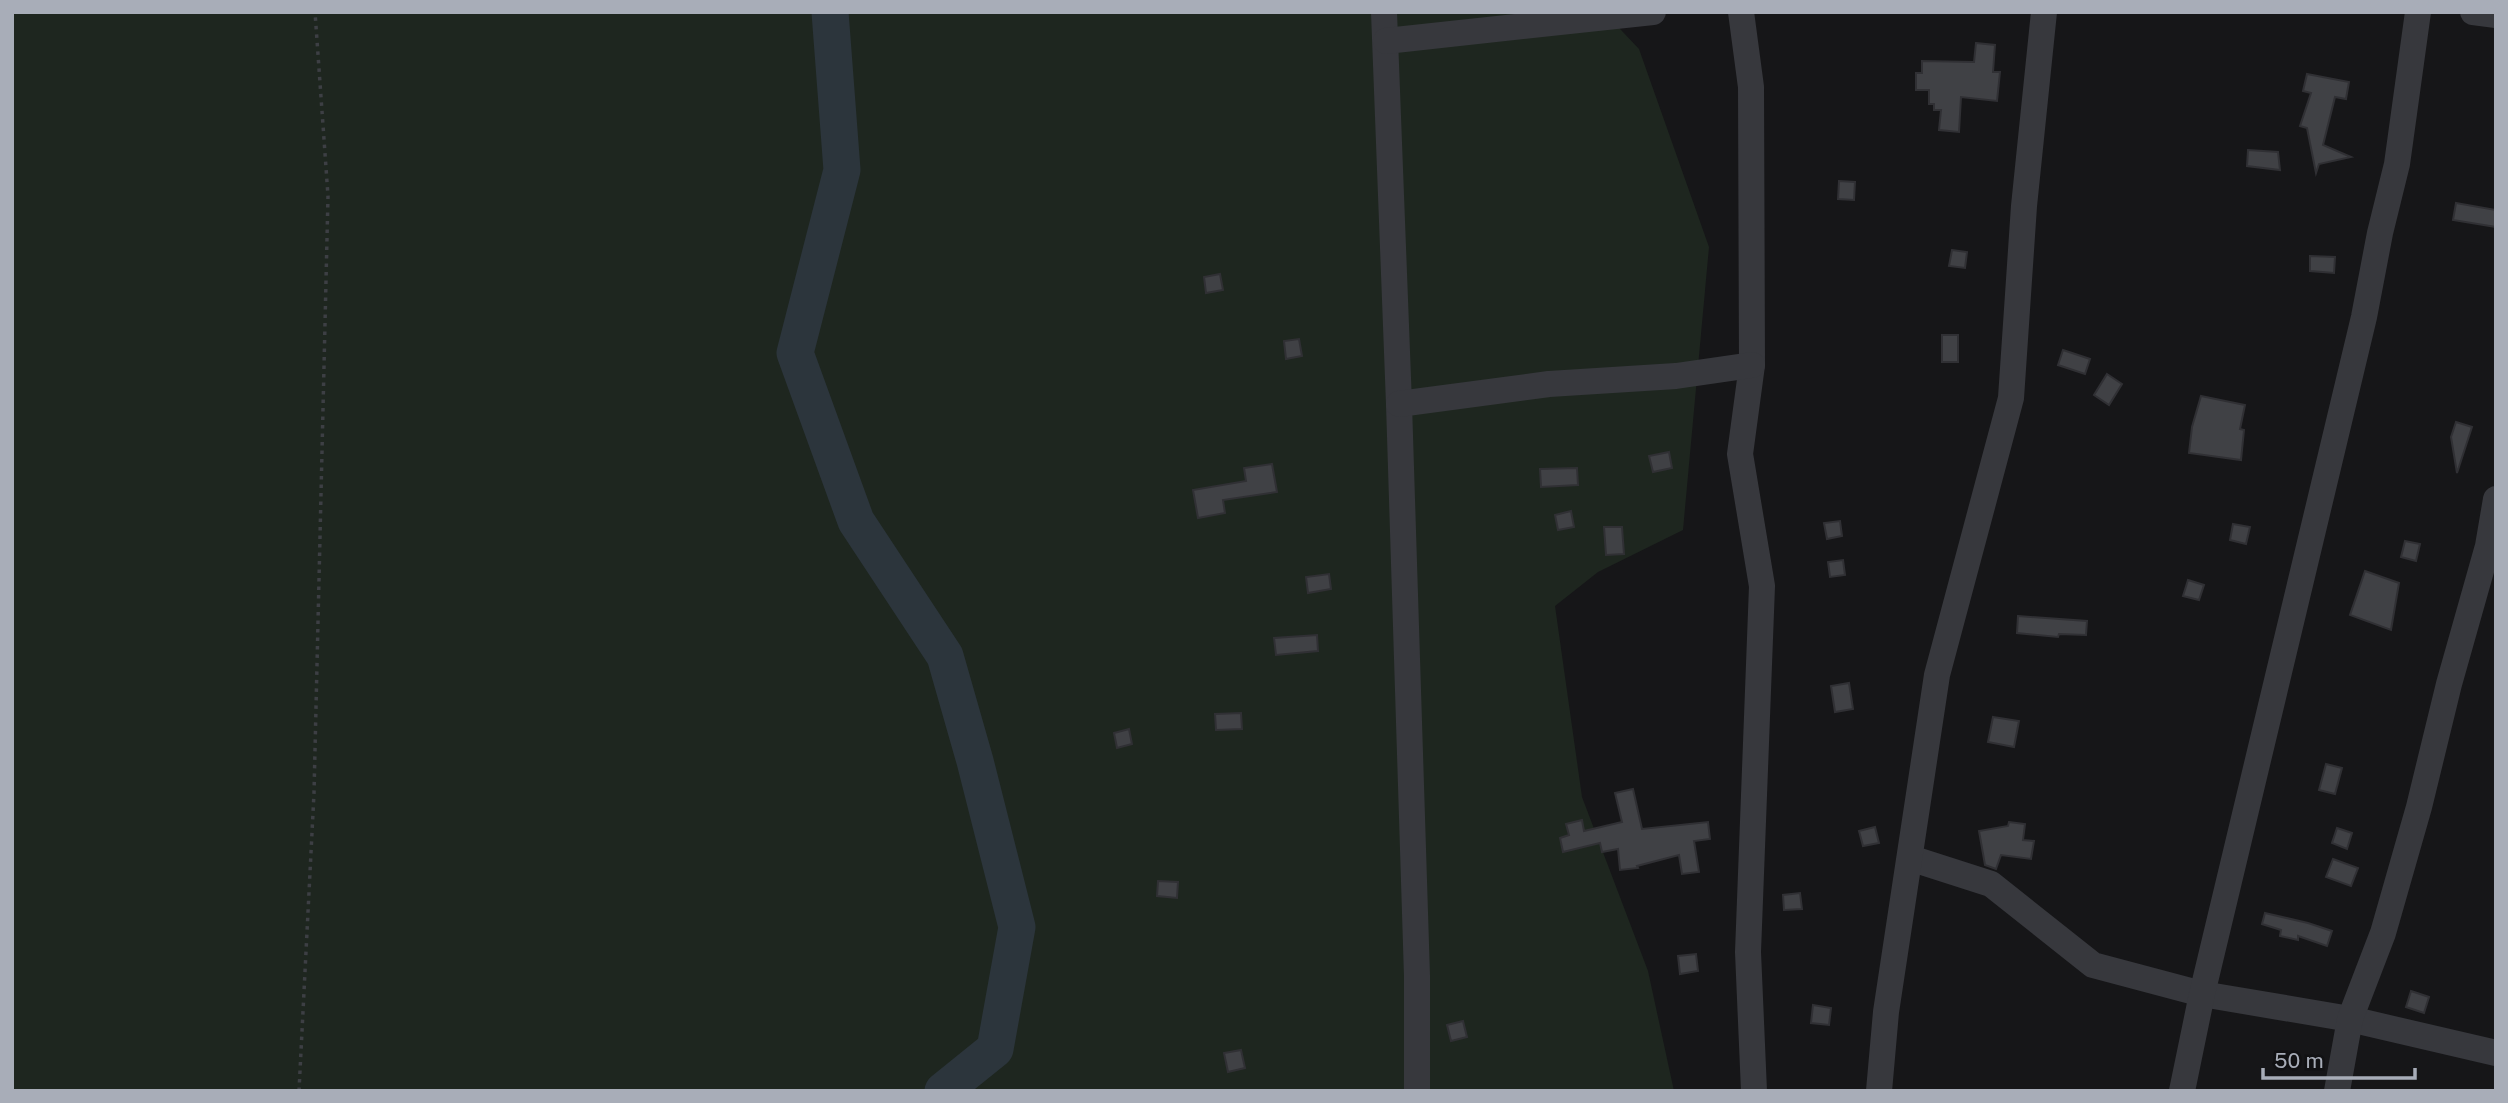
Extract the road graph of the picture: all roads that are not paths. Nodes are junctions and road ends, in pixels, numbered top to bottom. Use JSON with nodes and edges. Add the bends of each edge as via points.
{"nodes":[{"id":1,"x":1384,"y":12,"type":"edge"},
{"id":2,"x":1653,"y":12,"type":"edge"},
{"id":3,"x":1741,"y":12,"type":"edge"},
{"id":4,"x":2044,"y":12,"type":"edge"},
{"id":5,"x":2418,"y":12,"type":"edge"},
{"id":6,"x":2473,"y":12,"type":"edge"},
{"id":7,"x":2496,"y":15,"type":"edge"},
{"id":8,"x":1386,"y":41,"type":"junction"},
{"id":9,"x":1752,"y":365,"type":"junction"},
{"id":10,"x":1399,"y":404,"type":"junction"},
{"id":11,"x":2496,"y":499,"type":"edge"},
{"id":12,"x":1910,"y":858,"type":"junction"},
{"id":13,"x":2202,"y":994,"type":"junction"},
{"id":14,"x":2350,"y":1019,"type":"junction"},
{"id":15,"x":2496,"y":1053,"type":"edge"},
{"id":16,"x":1417,"y":1091,"type":"edge"},
{"id":17,"x":1754,"y":1091,"type":"edge"},
{"id":18,"x":1879,"y":1091,"type":"edge"},
{"id":19,"x":2182,"y":1091,"type":"edge"},
{"id":20,"x":2337,"y":1091,"type":"edge"}],
"edges":[{"from":1,"to":8,"type":"street"},
{"from":2,"to":8,"type":"street"},
{"from":3,"to":9,"type":"street","via":[[1751,87]]},
{"from":4,"to":12,"type":"street","via":[[2011,398],[1937,675]]},
{"from":5,"to":13,"type":"street","via":[[2397,164],[2364,317]]},
{"from":6,"to":7,"type":"street"},
{"from":8,"to":10,"type":"street"},
{"from":9,"to":10,"type":"street"},
{"from":9,"to":17,"type":"street","via":[[1740,454],[1762,586],[1748,952]]},
{"from":10,"to":16,"type":"street"},
{"from":11,"to":14,"type":"street","via":[[2488,546],[2419,807],[2383,933]]},
{"from":12,"to":13,"type":"street","via":[[1991,884],[2093,965]]},
{"from":12,"to":18,"type":"street"},
{"from":13,"to":14,"type":"street"},
{"from":13,"to":19,"type":"street"},
{"from":14,"to":15,"type":"street"},
{"from":14,"to":20,"type":"street"}]}
